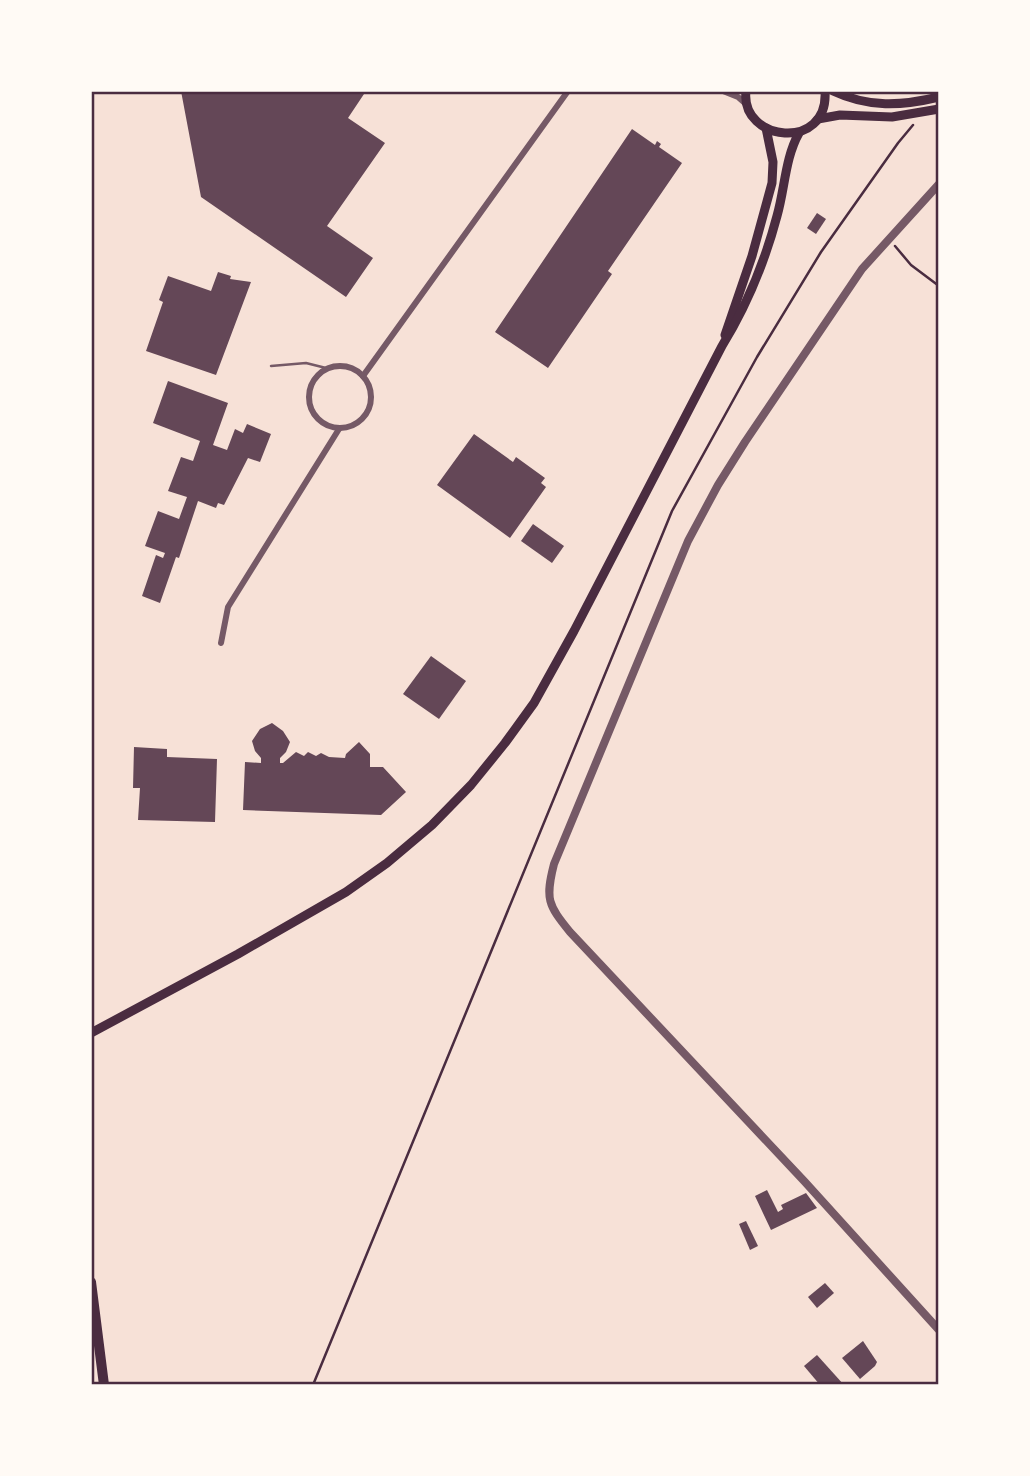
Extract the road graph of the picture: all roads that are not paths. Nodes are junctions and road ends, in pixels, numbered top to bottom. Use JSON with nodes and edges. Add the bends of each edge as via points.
{"nodes":[{"id":1,"x":568,"y":91,"type":"edge"},
{"id":2,"x":723,"y":91,"type":"edge"},
{"id":3,"x":746,"y":91,"type":"edge"},
{"id":4,"x":825,"y":91,"type":"edge"},
{"id":5,"x":833,"y":91,"type":"edge"},
{"id":6,"x":939,"y":97,"type":"edge"},
{"id":7,"x":746,"y":104,"type":"junction"},
{"id":8,"x":939,"y":109,"type":"edge"},
{"id":9,"x":818,"y":119,"type":"junction"},
{"id":10,"x":766,"y":128,"type":"junction"},
{"id":11,"x":799,"y":133,"type":"junction"},
{"id":12,"x":939,"y":184,"type":"edge"},
{"id":13,"x":722,"y":346,"type":"junction"},
{"id":14,"x":271,"y":366,"type":"dead end"},
{"id":15,"x":326,"y":369,"type":"junction"},
{"id":16,"x":363,"y":376,"type":"junction"},
{"id":17,"x":339,"y":429,"type":"junction"},
{"id":18,"x":220,"y":643,"type":"dead end"},
{"id":19,"x":91,"y":1033,"type":"edge"},
{"id":20,"x":91,"y":1282,"type":"edge"},
{"id":21,"x":939,"y":1330,"type":"edge"},
{"id":22,"x":104,"y":1385,"type":"edge"}],
"edges":[{"from":1,"to":16,"type":"street"},
{"from":2,"to":7,"type":"street"},
{"from":3,"to":7,"type":"main road"},
{"from":4,"to":9,"type":"main road"},
{"from":5,"to":6,"type":"main road","via":[[858,101],[893,106]]},
{"from":7,"to":10,"type":"main road"},
{"from":8,"to":9,"type":"main road","via":[[892,117]]},
{"from":9,"to":11,"type":"main road"},
{"from":10,"to":11,"type":"main road"},
{"from":10,"to":13,"type":"main road","via":[[772,183]]},
{"from":11,"to":13,"type":"main road","via":[[791,147],[769,241],[739,318]]},
{"from":12,"to":21,"type":"street","via":[[862,269],[745,442],[688,541],[548,887],[552,909],[570,932]]},
{"from":13,"to":19,"type":"main road","via":[[534,703],[471,785],[432,825],[346,892]]},
{"from":14,"to":15,"type":"lane","via":[[306,363]]},
{"from":15,"to":16,"type":"street","via":[[346,366]]},
{"from":15,"to":17,"type":"street","via":[[311,383],[309,404],[320,422]]},
{"from":16,"to":17,"type":"street","via":[[369,384],[370,405],[359,422]]},
{"from":17,"to":18,"type":"street","via":[[228,607]]},
{"from":20,"to":22,"type":"highway"}]}
